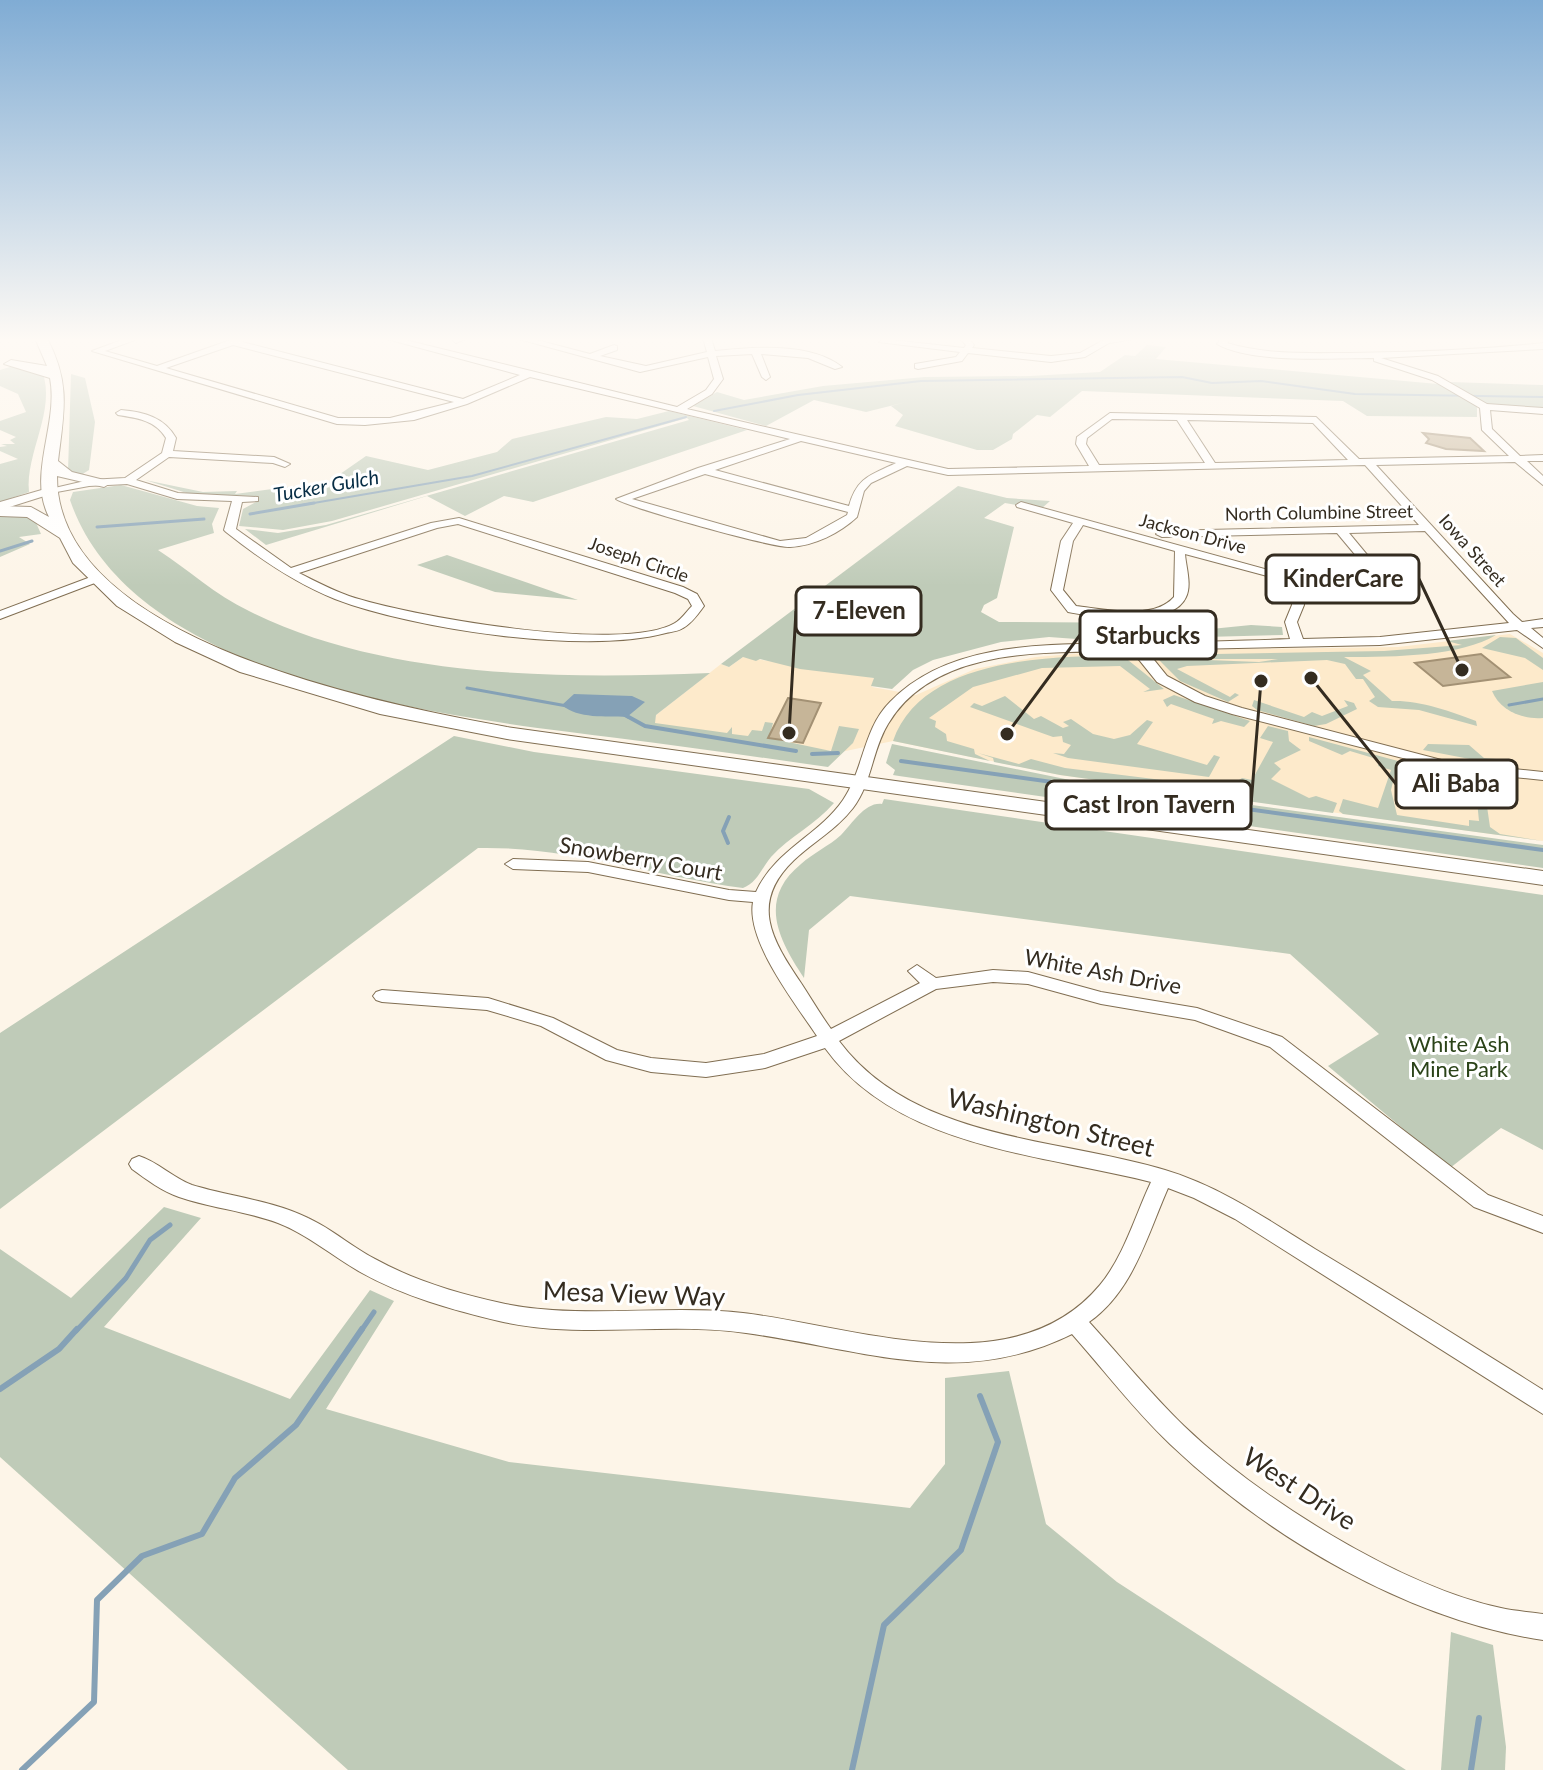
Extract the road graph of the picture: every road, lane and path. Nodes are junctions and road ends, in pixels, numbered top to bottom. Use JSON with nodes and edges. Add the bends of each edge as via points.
{"nodes":[{"id":1,"x":58,"y":421,"type":"edge"},
{"id":2,"x":151,"y":421,"type":"edge"},
{"id":3,"x":336,"y":421,"type":"edge"},
{"id":4,"x":405,"y":421,"type":"edge"},
{"id":5,"x":726,"y":421,"type":"edge"},
{"id":6,"x":1104,"y":421,"type":"edge"},
{"id":7,"x":1182,"y":421,"type":"edge"},
{"id":8,"x":1317,"y":421,"type":"edge"},
{"id":9,"x":1486,"y":421,"type":"edge"},
{"id":10,"x":801,"y":439,"type":"junction"},
{"id":11,"x":167,"y":454,"type":"junction"},
{"id":12,"x":1517,"y":458,"type":"junction"},
{"id":13,"x":1543,"y":458,"type":"edge"},
{"id":14,"x":904,"y":463,"type":"junction"},
{"id":15,"x":1363,"y":463,"type":"junction"},
{"id":16,"x":52,"y":464,"type":"junction"},
{"id":17,"x":285,"y":464,"type":"dead end"},
{"id":18,"x":1212,"y":466,"type":"junction"},
{"id":19,"x":1096,"y":468,"type":"junction"},
{"id":20,"x":701,"y":470,"type":"junction"},
{"id":21,"x":128,"y":481,"type":"junction"},
{"id":22,"x":104,"y":482,"type":"junction"},
{"id":23,"x":1543,"y":482,"type":"edge"},
{"id":24,"x":50,"y":492,"type":"junction"},
{"id":25,"x":254,"y":499,"type":"dead end"},
{"id":26,"x":237,"y":501,"type":"junction"},
{"id":27,"x":1021,"y":505,"type":"dead end"},
{"id":28,"x":0,"y":509,"type":"edge"},
{"id":29,"x":855,"y":511,"type":"junction"},
{"id":30,"x":1080,"y":521,"type":"junction"},
{"id":31,"x":1429,"y":528,"type":"junction"},
{"id":32,"x":1340,"y":530,"type":"junction"},
{"id":33,"x":1162,"y":534,"type":"dead end"},
{"id":34,"x":66,"y":537,"type":"junction"},
{"id":35,"x":1182,"y":548,"type":"junction"},
{"id":36,"x":289,"y":572,"type":"junction"},
{"id":37,"x":96,"y":579,"type":"junction"},
{"id":38,"x":1385,"y":594,"type":"dead end"},
{"id":39,"x":0,"y":615,"type":"edge"},
{"id":40,"x":1543,"y":623,"type":"edge"},
{"id":41,"x":1519,"y":626,"type":"junction"},
{"id":42,"x":1298,"y":643,"type":"junction"},
{"id":43,"x":1543,"y":644,"type":"edge"},
{"id":44,"x":1136,"y":647,"type":"junction"},
{"id":45,"x":1543,"y":776,"type":"edge"},
{"id":46,"x":859,"y":781,"type":"junction"},
{"id":47,"x":513,"y":864,"type":"dead end"},
{"id":48,"x":1543,"y":878,"type":"edge"},
{"id":49,"x":762,"y":897,"type":"junction"},
{"id":50,"x":382,"y":996,"type":"dead end"},
{"id":51,"x":829,"y":1039,"type":"junction"},
{"id":52,"x":139,"y":1164,"type":"dead end"},
{"id":53,"x":1163,"y":1177,"type":"junction"},
{"id":54,"x":1543,"y":1225,"type":"edge"},
{"id":55,"x":1074,"y":1321,"type":"junction"},
{"id":56,"x":1543,"y":1403,"type":"edge"},
{"id":57,"x":1543,"y":1627,"type":"edge"}],
"edges":[{"from":1,"to":16,"type":"highway"},
{"from":2,"to":11,"type":"street","via":[[171,438]]},
{"from":3,"to":4,"type":"street"},
{"from":5,"to":10,"type":"street"},
{"from":6,"to":19,"type":"street","name":"Iowa Street","via":[[1082,437]]},
{"from":7,"to":18,"type":"street"},
{"from":8,"to":15,"type":"street","name":"Iowa Street"},
{"from":9,"to":12,"type":"street","via":[[1487,430]]},
{"from":10,"to":14,"type":"street"},
{"from":10,"to":20,"type":"street"},
{"from":11,"to":17,"type":"street"},
{"from":11,"to":21,"type":"street"},
{"from":12,"to":13,"type":"street"},
{"from":12,"to":15,"type":"street"},
{"from":12,"to":23,"type":"street"},
{"from":14,"to":19,"type":"street","via":[[948,472]]},
{"from":14,"to":29,"type":"street","via":[[867,481],[859,490]]},
{"from":15,"to":18,"type":"street"},
{"from":15,"to":31,"type":"street","name":"Iowa Street"},
{"from":16,"to":22,"type":"highway","via":[[67,476]]},
{"from":16,"to":24,"type":"highway"},
{"from":18,"to":19,"type":"street"},
{"from":20,"to":29,"type":"street"},
{"from":20,"to":29,"type":"street","via":[[621,499],[798,545],[814,542]]},
{"from":21,"to":22,"type":"street"},
{"from":21,"to":26,"type":"street","via":[[177,496]]},
{"from":22,"to":24,"type":"street"},
{"from":24,"to":28,"type":"main road"},
{"from":24,"to":34,"type":"highway"},
{"from":25,"to":26,"type":"street"},
{"from":26,"to":36,"type":"street","name":"Joseph Circle","via":[[230,530]]},
{"from":27,"to":30,"type":"street","name":"Jackson Drive"},
{"from":28,"to":34,"type":"highway","via":[[31,512]]},
{"from":30,"to":35,"type":"street","name":"Jackson Drive"},
{"from":30,"to":35,"type":"street","via":[[1067,541],[1057,590],[1072,609],[1161,613],[1181,594]]},
{"from":31,"to":32,"type":"street","name":"North Columbine Street"},
{"from":31,"to":41,"type":"street","name":"Iowa Street"},
{"from":32,"to":33,"type":"street","name":"North Columbine Street"},
{"from":32,"to":38,"type":"street","via":[[1384,582]]},
{"from":34,"to":37,"type":"highway"},
{"from":35,"to":42,"type":"street","name":"Jackson Drive","via":[[1261,570],[1294,587],[1298,605],[1291,622]]},
{"from":36,"to":36,"type":"street","name":"Joseph Circle","via":[[382,610],[528,634],[657,634],[680,626],[698,606],[679,590],[459,521]]},
{"from":37,"to":39,"type":"street"},
{"from":37,"to":46,"type":"highway","via":[[194,644],[331,695],[496,731]]},
{"from":40,"to":41,"type":"street"},
{"from":41,"to":42,"type":"street","via":[[1405,640]]},
{"from":41,"to":43,"type":"street","name":"Iowa Street"},
{"from":42,"to":44,"type":"street"},
{"from":44,"to":45,"type":"street","via":[[1162,679],[1237,711],[1453,767]]},
{"from":44,"to":46,"type":"street","via":[[1020,651],[935,676],[906,694],[884,718]]},
{"from":46,"to":48,"type":"highway"},
{"from":46,"to":49,"type":"street","via":[[847,806],[787,859]]},
{"from":47,"to":49,"type":"street","name":"Snowberry Court","via":[[588,867]]},
{"from":49,"to":51,"type":"street","name":"Washington Street","via":[[768,948]]},
{"from":50,"to":51,"type":"street","name":"White Ash Drive","via":[[522,1012],[612,1055],[681,1069],[734,1067],[783,1057]]},
{"from":51,"to":53,"type":"street","name":"Washington Street","via":[[866,1080],[930,1119]]},
{"from":51,"to":54,"type":"street","name":"White Ash Drive","via":[[924,978],[1028,978],[1101,998],[1252,1024],[1481,1201]]},
{"from":52,"to":55,"type":"street","name":"Mesa View Way","via":[[183,1190],[299,1223],[380,1272],[539,1319],[709,1319],[963,1355],[1009,1349]]},
{"from":53,"to":55,"type":"street","name":"Mesa View Way","via":[[1129,1264],[1109,1294]]},
{"from":53,"to":56,"type":"street","name":"Washington Street","via":[[1204,1193],[1253,1222]]},
{"from":55,"to":57,"type":"street","name":"West Drive","via":[[1177,1434],[1252,1497],[1440,1603]]}]}
